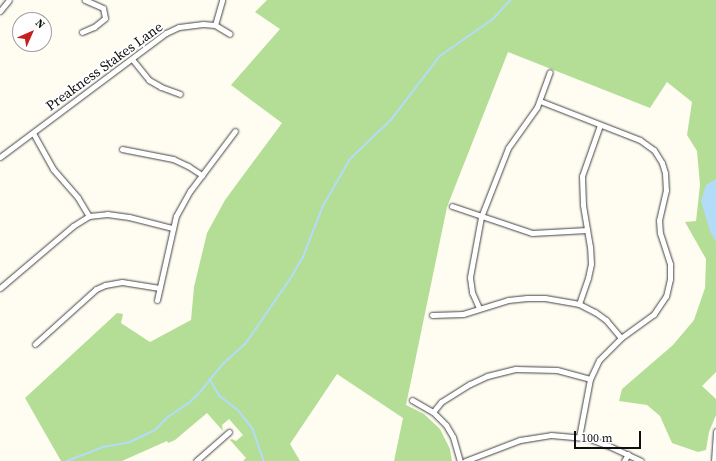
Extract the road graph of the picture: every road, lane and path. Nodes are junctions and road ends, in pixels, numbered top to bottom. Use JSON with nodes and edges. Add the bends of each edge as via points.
{"nodes":[{"id":1,"x":9,"y":0,"type":"edge"},
{"id":2,"x":85,"y":0,"type":"edge"},
{"id":3,"x":222,"y":0,"type":"edge"},
{"id":4,"x":0,"y":11,"type":"edge"},
{"id":5,"x":214,"y":25,"type":"junction"},
{"id":6,"x":82,"y":32,"type":"dead end"},
{"id":7,"x":230,"y":34,"type":"dead end"},
{"id":8,"x":132,"y":59,"type":"junction"},
{"id":9,"x":550,"y":72,"type":"dead end"},
{"id":10,"x":180,"y":94,"type":"dead end"},
{"id":11,"x":540,"y":101,"type":"junction"},
{"id":12,"x":600,"y":125,"type":"junction"},
{"id":13,"x":235,"y":130,"type":"dead end"},
{"id":14,"x":33,"y":133,"type":"junction"},
{"id":15,"x":122,"y":149,"type":"dead end"},
{"id":16,"x":0,"y":157,"type":"edge"},
{"id":17,"x":202,"y":175,"type":"junction"},
{"id":18,"x":452,"y":206,"type":"dead end"},
{"id":19,"x":89,"y":216,"type":"junction"},
{"id":20,"x":481,"y":217,"type":"junction"},
{"id":21,"x":172,"y":228,"type":"junction"},
{"id":22,"x":587,"y":230,"type":"junction"},
{"id":23,"x":0,"y":288,"type":"edge"},
{"id":24,"x":160,"y":288,"type":"junction"},
{"id":25,"x":157,"y":300,"type":"dead end"},
{"id":26,"x":579,"y":304,"type":"junction"},
{"id":27,"x":478,"y":308,"type":"junction"},
{"id":28,"x":432,"y":315,"type":"dead end"},
{"id":29,"x":621,"y":338,"type":"junction"},
{"id":30,"x":35,"y":344,"type":"dead end"},
{"id":31,"x":590,"y":379,"type":"junction"},
{"id":32,"x":412,"y":400,"type":"dead end"},
{"id":33,"x":433,"y":412,"type":"junction"},
{"id":34,"x":716,"y":431,"type":"edge"},
{"id":35,"x":229,"y":432,"type":"dead end"},
{"id":36,"x":579,"y":437,"type":"junction"},
{"id":37,"x":628,"y":454,"type":"junction"},
{"id":38,"x":196,"y":461,"type":"edge"},
{"id":39,"x":460,"y":461,"type":"edge"},
{"id":40,"x":465,"y":461,"type":"edge"},
{"id":41,"x":624,"y":461,"type":"edge"},
{"id":42,"x":641,"y":461,"type":"edge"},
{"id":43,"x":714,"y":461,"type":"edge"}],
"edges":[{"from":1,"to":4,"type":"street"},
{"from":2,"to":6,"type":"street","via":[[103,8],[105,18]]},
{"from":3,"to":5,"type":"street"},
{"from":5,"to":7,"type":"street","name":"Preakness Stakes Lane"},
{"from":5,"to":8,"type":"street","name":"Preakness Stakes Lane","via":[[192,24],[179,27],[166,33]]},
{"from":8,"to":10,"type":"street","via":[[149,80]]},
{"from":8,"to":14,"type":"street","name":"Preakness Stakes Lane"},
{"from":9,"to":11,"type":"street"},
{"from":11,"to":12,"type":"street"},
{"from":11,"to":20,"type":"street","via":[[508,148]]},
{"from":12,"to":22,"type":"street","via":[[582,176],[582,200]]},
{"from":12,"to":29,"type":"street","via":[[648,145],[666,173],[666,190],[659,227],[670,264],[669,288],[657,310]]},
{"from":13,"to":17,"type":"street"},
{"from":14,"to":16,"type":"street","name":"Preakness Stakes Lane"},
{"from":14,"to":19,"type":"street","via":[[54,169]]},
{"from":15,"to":17,"type":"street","via":[[173,159]]},
{"from":17,"to":21,"type":"street","via":[[176,216]]},
{"from":18,"to":20,"type":"street"},
{"from":19,"to":21,"type":"street","via":[[107,214],[129,217]]},
{"from":19,"to":23,"type":"street","via":[[73,226]]},
{"from":20,"to":22,"type":"street","via":[[532,233]]},
{"from":20,"to":27,"type":"street","via":[[470,277]]},
{"from":21,"to":24,"type":"street"},
{"from":22,"to":26,"type":"street","via":[[591,264]]},
{"from":24,"to":25,"type":"street"},
{"from":24,"to":30,"type":"street","via":[[122,282],[96,289]]},
{"from":26,"to":27,"type":"street","via":[[545,298],[527,298]]},
{"from":26,"to":29,"type":"street","via":[[606,320]]},
{"from":27,"to":28,"type":"street","via":[[463,314]]},
{"from":29,"to":31,"type":"street","via":[[599,360]]},
{"from":31,"to":33,"type":"street","via":[[544,368],[509,370],[470,384],[441,402]]},
{"from":31,"to":36,"type":"street"},
{"from":32,"to":33,"type":"street"},
{"from":33,"to":39,"type":"street","via":[[446,425]]},
{"from":34,"to":43,"type":"street"},
{"from":35,"to":38,"type":"street"},
{"from":36,"to":37,"type":"street"},
{"from":36,"to":40,"type":"street","via":[[551,435],[520,440]]},
{"from":37,"to":41,"type":"street"},
{"from":37,"to":42,"type":"street"}]}
